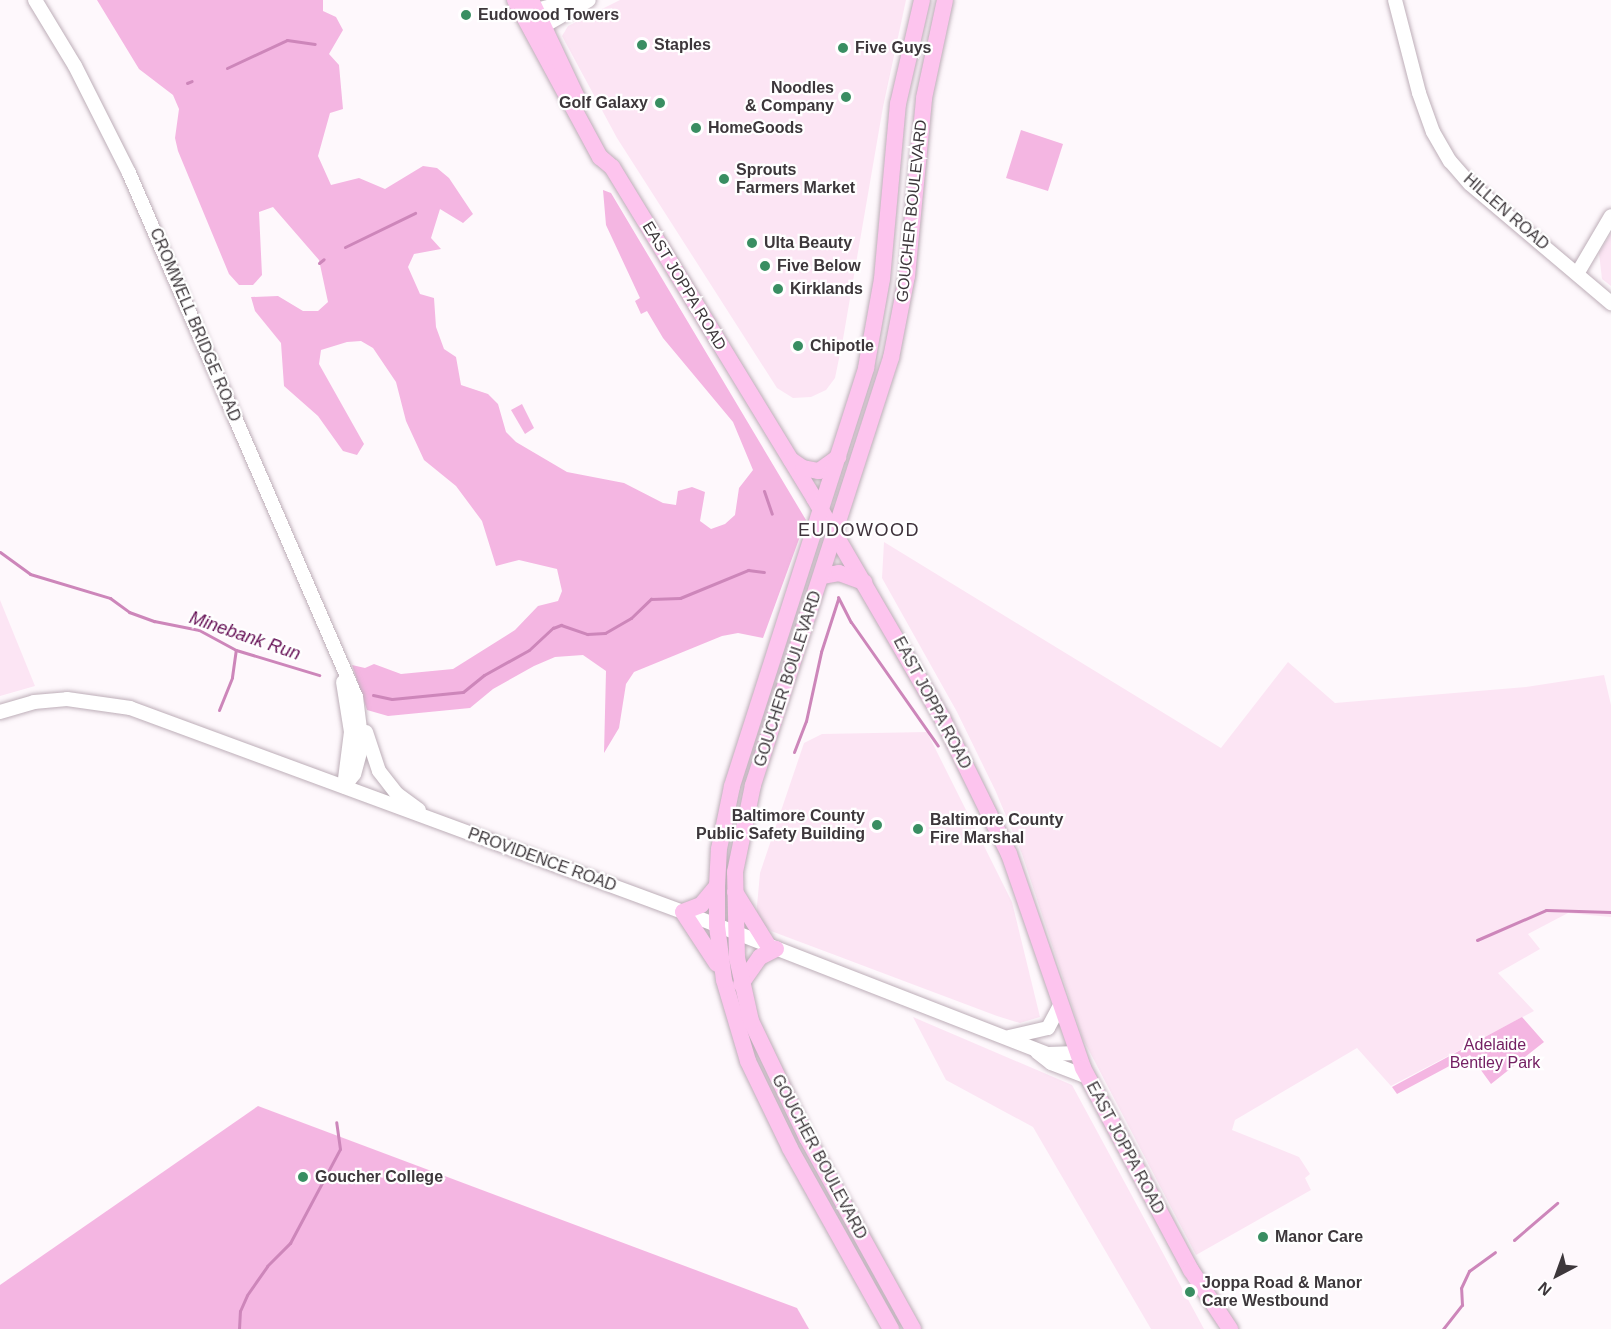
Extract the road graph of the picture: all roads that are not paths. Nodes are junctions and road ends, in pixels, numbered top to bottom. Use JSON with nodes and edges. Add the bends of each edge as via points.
{"nodes":[{"id":1,"x":35,"y":0,"type":"edge"},
{"id":2,"x":515,"y":0,"type":"edge"},
{"id":3,"x":575,"y":0,"type":"edge"},
{"id":4,"x":589,"y":0,"type":"edge"},
{"id":5,"x":922,"y":0,"type":"edge"},
{"id":6,"x":945,"y":0,"type":"edge"},
{"id":7,"x":1395,"y":0,"type":"edge"},
{"id":8,"x":534,"y":5,"type":"edge"},
{"id":9,"x":537,"y":30,"type":"junction"},
{"id":10,"x":1611,"y":216,"type":"edge"},
{"id":11,"x":1577,"y":274,"type":"junction"},
{"id":12,"x":1611,"y":303,"type":"edge"},
{"id":13,"x":839,"y":457,"type":"junction"},
{"id":14,"x":790,"y":459,"type":"junction"},
{"id":15,"x":821,"y":510,"type":"junction"},
{"id":16,"x":836,"y":536,"type":"junction"},
{"id":17,"x":822,"y":576,"type":"junction"},
{"id":18,"x":864,"y":582,"type":"junction"},
{"id":19,"x":339,"y":659,"type":"junction"},
{"id":20,"x":0,"y":712,"type":"edge"},
{"id":21,"x":360,"y":715,"type":"junction"},
{"id":22,"x":344,"y":787,"type":"junction"},
{"id":23,"x":430,"y":819,"type":"junction"},
{"id":24,"x":717,"y":886,"type":"junction"},
{"id":25,"x":735,"y":892,"type":"junction"},
{"id":26,"x":683,"y":912,"type":"junction"},
{"id":27,"x":717,"y":926,"type":"junction"},
{"id":28,"x":735,"y":933,"type":"junction"},
{"id":29,"x":772,"y":948,"type":"junction"},
{"id":30,"x":724,"y":980,"type":"junction"},
{"id":31,"x":741,"y":984,"type":"junction"},
{"id":32,"x":1059,"y":1007,"type":"junction"},
{"id":33,"x":1007,"y":1037,"type":"junction"},
{"id":34,"x":1031,"y":1047,"type":"junction"},
{"id":35,"x":1077,"y":1053,"type":"junction"},
{"id":36,"x":1087,"y":1077,"type":"junction"},
{"id":37,"x":1191,"y":1270,"type":"junction"},
{"id":38,"x":891,"y":1329,"type":"edge"},
{"id":39,"x":913,"y":1329,"type":"edge"},
{"id":40,"x":1217,"y":1329,"type":"edge"},
{"id":41,"x":1230,"y":1329,"type":"edge"}],
"edges":[{"from":1,"to":19,"type":"street","name":"CROMWELL BRIDGE ROAD","via":[[89,92],[129,173]]},
{"from":2,"to":9,"type":"main road","name":"EAST JOPPA ROAD"},
{"from":3,"to":8,"type":"street"},
{"from":4,"to":9,"type":"street"},
{"from":5,"to":13,"type":"main road","name":"GOUCHER BOULEVARD","via":[[898,104],[882,279],[872,335]]},
{"from":6,"to":16,"type":"main road","name":"GOUCHER BOULEVARD","via":[[924,98],[897,335]]},
{"from":7,"to":11,"type":"street","name":"HILLEN ROAD","via":[[1419,93],[1433,132],[1450,161],[1470,184]]},
{"from":8,"to":9,"type":"main road","name":"EAST JOPPA ROAD"},
{"from":9,"to":14,"type":"main road","name":"EAST JOPPA ROAD","via":[[609,152],[612,167]]},
{"from":10,"to":11,"type":"street"},
{"from":11,"to":12,"type":"street","name":"HILLEN ROAD"},
{"from":13,"to":14,"type":"main road","via":[[819,471],[803,468]]},
{"from":13,"to":15,"type":"main road","name":"GOUCHER BOULEVARD"},
{"from":14,"to":15,"type":"main road","name":"EAST JOPPA ROAD"},
{"from":15,"to":16,"type":"main road","name":"EAST JOPPA ROAD"},
{"from":15,"to":24,"type":"main road","name":"GOUCHER BOULEVARD","via":[[732,786],[719,849]]},
{"from":16,"to":17,"type":"main road","name":"GOUCHER BOULEVARD"},
{"from":16,"to":18,"type":"main road","name":"EAST JOPPA ROAD"},
{"from":17,"to":18,"type":"main road","via":[[839,573]]},
{"from":17,"to":25,"type":"main road","name":"GOUCHER BOULEVARD","via":[[744,818]]},
{"from":18,"to":32,"type":"main road","name":"EAST JOPPA ROAD","via":[[943,720],[995,823],[1019,881]]},
{"from":19,"to":21,"type":"street","name":"CROMWELL BRIDGE ROAD"},
{"from":19,"to":22,"type":"street","name":"CROMWELL BRIDGE ROAD","via":[[351,732]]},
{"from":20,"to":22,"type":"street","name":"PROVIDENCE ROAD","via":[[50,699],[115,704]]},
{"from":21,"to":22,"type":"street","name":"CROMWELL BRIDGE ROAD","via":[[359,760]]},
{"from":21,"to":23,"type":"street","via":[[379,771],[398,794]]},
{"from":22,"to":23,"type":"street","name":"PROVIDENCE ROAD"},
{"from":23,"to":26,"type":"street","name":"PROVIDENCE ROAD"},
{"from":24,"to":26,"type":"main road","via":[[701,905]]},
{"from":24,"to":27,"type":"main road","name":"GOUCHER BOULEVARD"},
{"from":25,"to":28,"type":"main road","name":"GOUCHER BOULEVARD"},
{"from":25,"to":29,"type":"main road"},
{"from":26,"to":27,"type":"street","name":"PROVIDENCE ROAD"},
{"from":26,"to":30,"type":"main road","via":[[712,953]]},
{"from":27,"to":28,"type":"street","name":"PROVIDENCE ROAD"},
{"from":27,"to":30,"type":"main road","name":"GOUCHER BOULEVARD"},
{"from":28,"to":29,"type":"street","name":"PROVIDENCE ROAD"},
{"from":28,"to":31,"type":"main road","name":"GOUCHER BOULEVARD"},
{"from":29,"to":31,"type":"main road","via":[[760,957]]},
{"from":29,"to":33,"type":"street","name":"PROVIDENCE ROAD"},
{"from":30,"to":38,"type":"main road","name":"GOUCHER BOULEVARD","via":[[759,1089]]},
{"from":31,"to":39,"type":"main road","name":"GOUCHER BOULEVARD","via":[[768,1063]]},
{"from":32,"to":33,"type":"street","via":[[1048,1028]]},
{"from":32,"to":35,"type":"main road","name":"EAST JOPPA ROAD"},
{"from":33,"to":34,"type":"street","name":"PROVIDENCE ROAD"},
{"from":34,"to":35,"type":"street","name":"PROVIDENCE ROAD","via":[[1048,1054]]},
{"from":34,"to":36,"type":"street","via":[[1051,1063]]},
{"from":35,"to":36,"type":"main road","name":"EAST JOPPA ROAD"},
{"from":36,"to":37,"type":"main road","name":"EAST JOPPA ROAD"},
{"from":37,"to":40,"type":"main road","name":"EAST JOPPA ROAD"},
{"from":37,"to":41,"type":"main road","name":"EAST JOPPA ROAD"}]}
